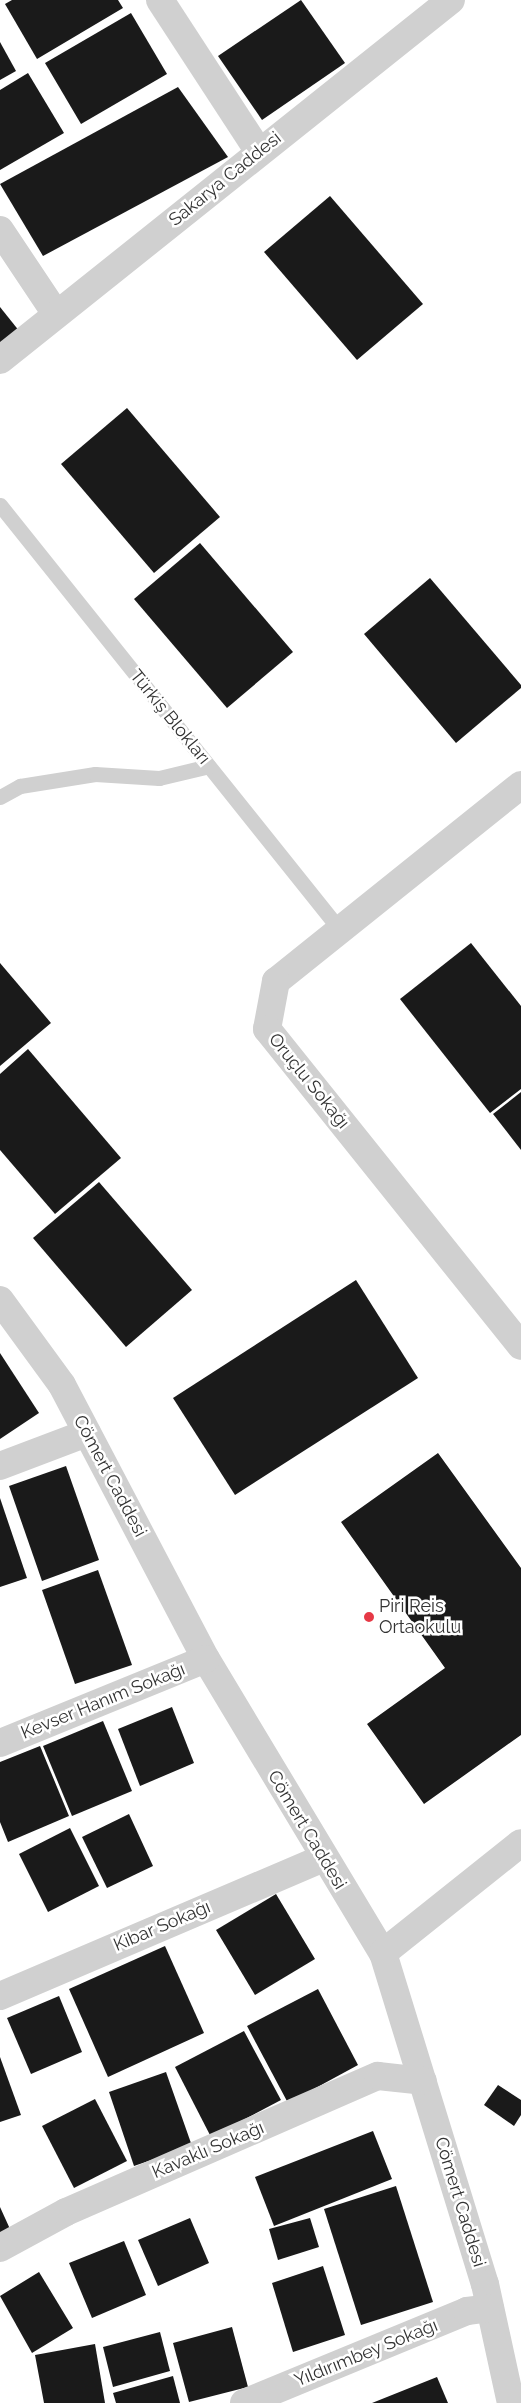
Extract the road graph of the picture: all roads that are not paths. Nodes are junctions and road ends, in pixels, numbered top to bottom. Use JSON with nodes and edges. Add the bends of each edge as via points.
{"nodes":[{"id":1,"x":160,"y":0,"type":"edge"},
{"id":2,"x":451,"y":0,"type":"edge"},
{"id":3,"x":259,"y":152,"type":"junction"},
{"id":4,"x":0,"y":230,"type":"edge"},
{"id":5,"x":56,"y":314,"type":"junction"},
{"id":6,"x":0,"y":360,"type":"edge"},
{"id":7,"x":0,"y":505,"type":"edge"},
{"id":8,"x":209,"y":766,"type":"junction"},
{"id":9,"x":521,"y":785,"type":"edge"},
{"id":10,"x":0,"y":797,"type":"edge"},
{"id":11,"x":340,"y":930,"type":"junction"},
{"id":12,"x":0,"y":1300,"type":"edge"},
{"id":13,"x":521,"y":1346,"type":"edge"},
{"id":14,"x":88,"y":1432,"type":"junction"},
{"id":15,"x":0,"y":1466,"type":"edge"},
{"id":16,"x":206,"y":1658,"type":"junction"},
{"id":17,"x":0,"y":1743,"type":"edge"},
{"id":18,"x":521,"y":1843,"type":"edge"},
{"id":19,"x":324,"y":1858,"type":"junction"},
{"id":20,"x":383,"y":1953,"type":"junction"},
{"id":21,"x":0,"y":1996,"type":"edge"},
{"id":22,"x":423,"y":2081,"type":"junction"},
{"id":23,"x":0,"y":2248,"type":"edge"},
{"id":24,"x":490,"y":2308,"type":"junction"},
{"id":25,"x":244,"y":2403,"type":"edge"},
{"id":26,"x":511,"y":2403,"type":"edge"}],
"edges":[{"from":1,"to":3,"type":"street"},
{"from":2,"to":3,"type":"street","name":"Sakarya Caddesi"},
{"from":3,"to":5,"type":"street","name":"Sakarya Caddesi"},
{"from":4,"to":5,"type":"street"},
{"from":5,"to":6,"type":"street","name":"Sakarya Caddesi"},
{"from":7,"to":8,"type":"lane","name":"Türkiş Blokları"},
{"from":8,"to":10,"type":"lane","via":[[159,778],[95,774],[20,786]]},
{"from":8,"to":11,"type":"lane","name":"Türkiş Blokları"},
{"from":9,"to":11,"type":"street","name":"Oruçlu Sokağı"},
{"from":11,"to":13,"type":"street","name":"Oruçlu Sokağı","via":[[276,982],[267,1029]]},
{"from":12,"to":14,"type":"street","name":"Cömert Caddesi","via":[[62,1385]]},
{"from":14,"to":15,"type":"street"},
{"from":14,"to":16,"type":"street","name":"Cömert Caddesi"},
{"from":16,"to":17,"type":"street","name":"Kevser Hanım Sokağı"},
{"from":16,"to":19,"type":"street","name":"Cömert Caddesi"},
{"from":18,"to":20,"type":"street"},
{"from":19,"to":20,"type":"street","name":"Cömert Caddesi"},
{"from":19,"to":21,"type":"street","name":"Kibar Sokağı"},
{"from":20,"to":22,"type":"street","name":"Cömert Caddesi"},
{"from":22,"to":23,"type":"street","name":"Kavaklı Sokağı","via":[[378,2076],[66,2212]]},
{"from":22,"to":24,"type":"street","name":"Cömert Caddesi"},
{"from":24,"to":25,"type":"street","name":"Yıldırımbey Sokağı","via":[[467,2312]]},
{"from":24,"to":26,"type":"street","name":"Cömert Caddesi"}]}
